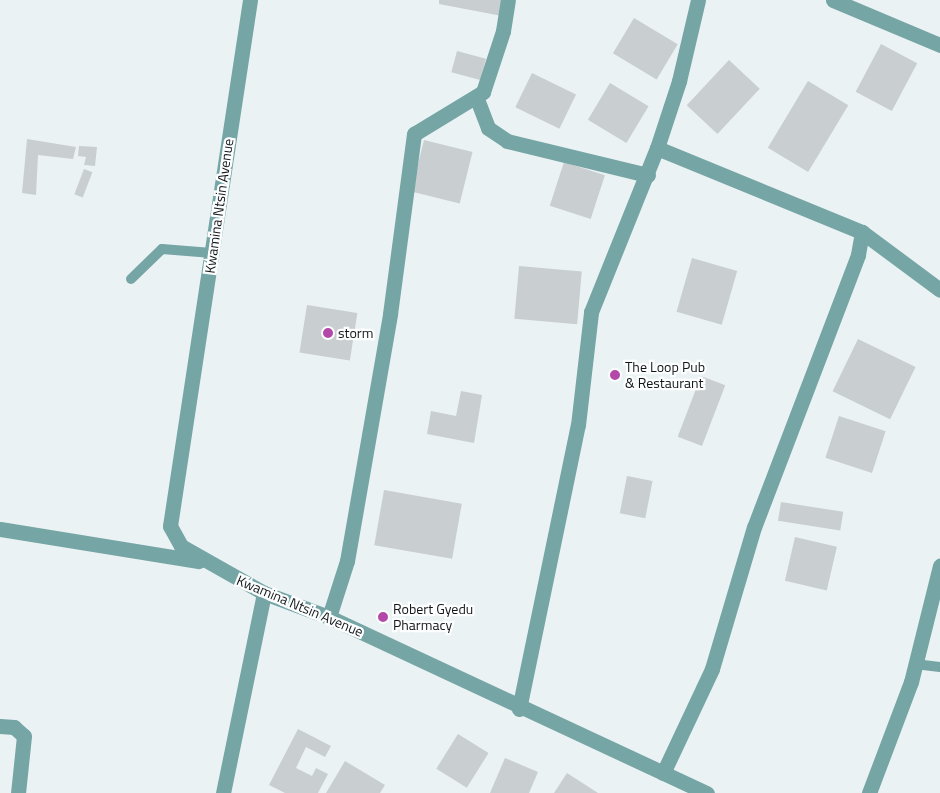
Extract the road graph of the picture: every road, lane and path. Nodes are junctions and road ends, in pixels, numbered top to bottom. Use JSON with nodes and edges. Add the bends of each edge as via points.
{"nodes":[{"id":1,"x":250,"y":0,"type":"edge"},
{"id":2,"x":508,"y":0,"type":"edge"},
{"id":3,"x":698,"y":0,"type":"edge"},
{"id":4,"x":833,"y":0,"type":"edge"},
{"id":5,"x":940,"y":45,"type":"edge"},
{"id":6,"x":477,"y":99,"type":"junction"},
{"id":7,"x":657,"y":148,"type":"junction"},
{"id":8,"x":648,"y":175,"type":"junction"},
{"id":9,"x":862,"y":232,"type":"junction"},
{"id":10,"x":212,"y":253,"type":"junction"},
{"id":11,"x":131,"y":279,"type":"dead end"},
{"id":12,"x":940,"y":290,"type":"edge"},
{"id":13,"x":0,"y":529,"type":"edge"},
{"id":14,"x":204,"y":562,"type":"junction"},
{"id":15,"x":940,"y":566,"type":"edge"},
{"id":16,"x":264,"y":593,"type":"junction"},
{"id":17,"x":329,"y":617,"type":"junction"},
{"id":18,"x":915,"y":664,"type":"junction"},
{"id":19,"x":940,"y":667,"type":"edge"},
{"id":20,"x":520,"y":708,"type":"junction"},
{"id":21,"x":0,"y":726,"type":"edge"},
{"id":22,"x":663,"y":773,"type":"junction"},
{"id":23,"x":18,"y":793,"type":"edge"},
{"id":24,"x":223,"y":793,"type":"edge"},
{"id":25,"x":708,"y":793,"type":"edge"},
{"id":26,"x":869,"y":793,"type":"edge"}],
"edges":[{"from":1,"to":10,"type":"street","name":"Kwamina Ntsin Avenue"},
{"from":2,"to":6,"type":"street","via":[[503,31],[483,92]]},
{"from":3,"to":7,"type":"street","via":[[679,81]]},
{"from":4,"to":5,"type":"street"},
{"from":6,"to":8,"type":"street","via":[[488,128],[507,141]]},
{"from":6,"to":17,"type":"street","via":[[426,124],[414,134],[390,314],[350,542]]},
{"from":7,"to":8,"type":"street"},
{"from":7,"to":9,"type":"street"},
{"from":8,"to":20,"type":"street","via":[[605,270],[591,312],[578,425]]},
{"from":9,"to":12,"type":"street"},
{"from":9,"to":22,"type":"street","via":[[858,255],[754,527],[712,670]]},
{"from":10,"to":11,"type":"lane","via":[[162,249]]},
{"from":10,"to":14,"type":"street","name":"Kwamina Ntsin Avenue","via":[[170,526],[182,546]]},
{"from":13,"to":14,"type":"street"},
{"from":14,"to":16,"type":"street","name":"Kwamina Ntsin Avenue"},
{"from":15,"to":18,"type":"street"},
{"from":16,"to":17,"type":"street","name":"Kwamina Ntsin Avenue"},
{"from":16,"to":24,"type":"street"},
{"from":17,"to":20,"type":"street","name":"Kwamina Ntsin Avenue"},
{"from":18,"to":19,"type":"lane"},
{"from":18,"to":26,"type":"street"},
{"from":20,"to":22,"type":"street","name":"Kwamina Ntsin Avenue"},
{"from":21,"to":23,"type":"street","via":[[14,727],[24,736]]},
{"from":22,"to":25,"type":"street","name":"Kwamina Ntsin Avenue"}]}
